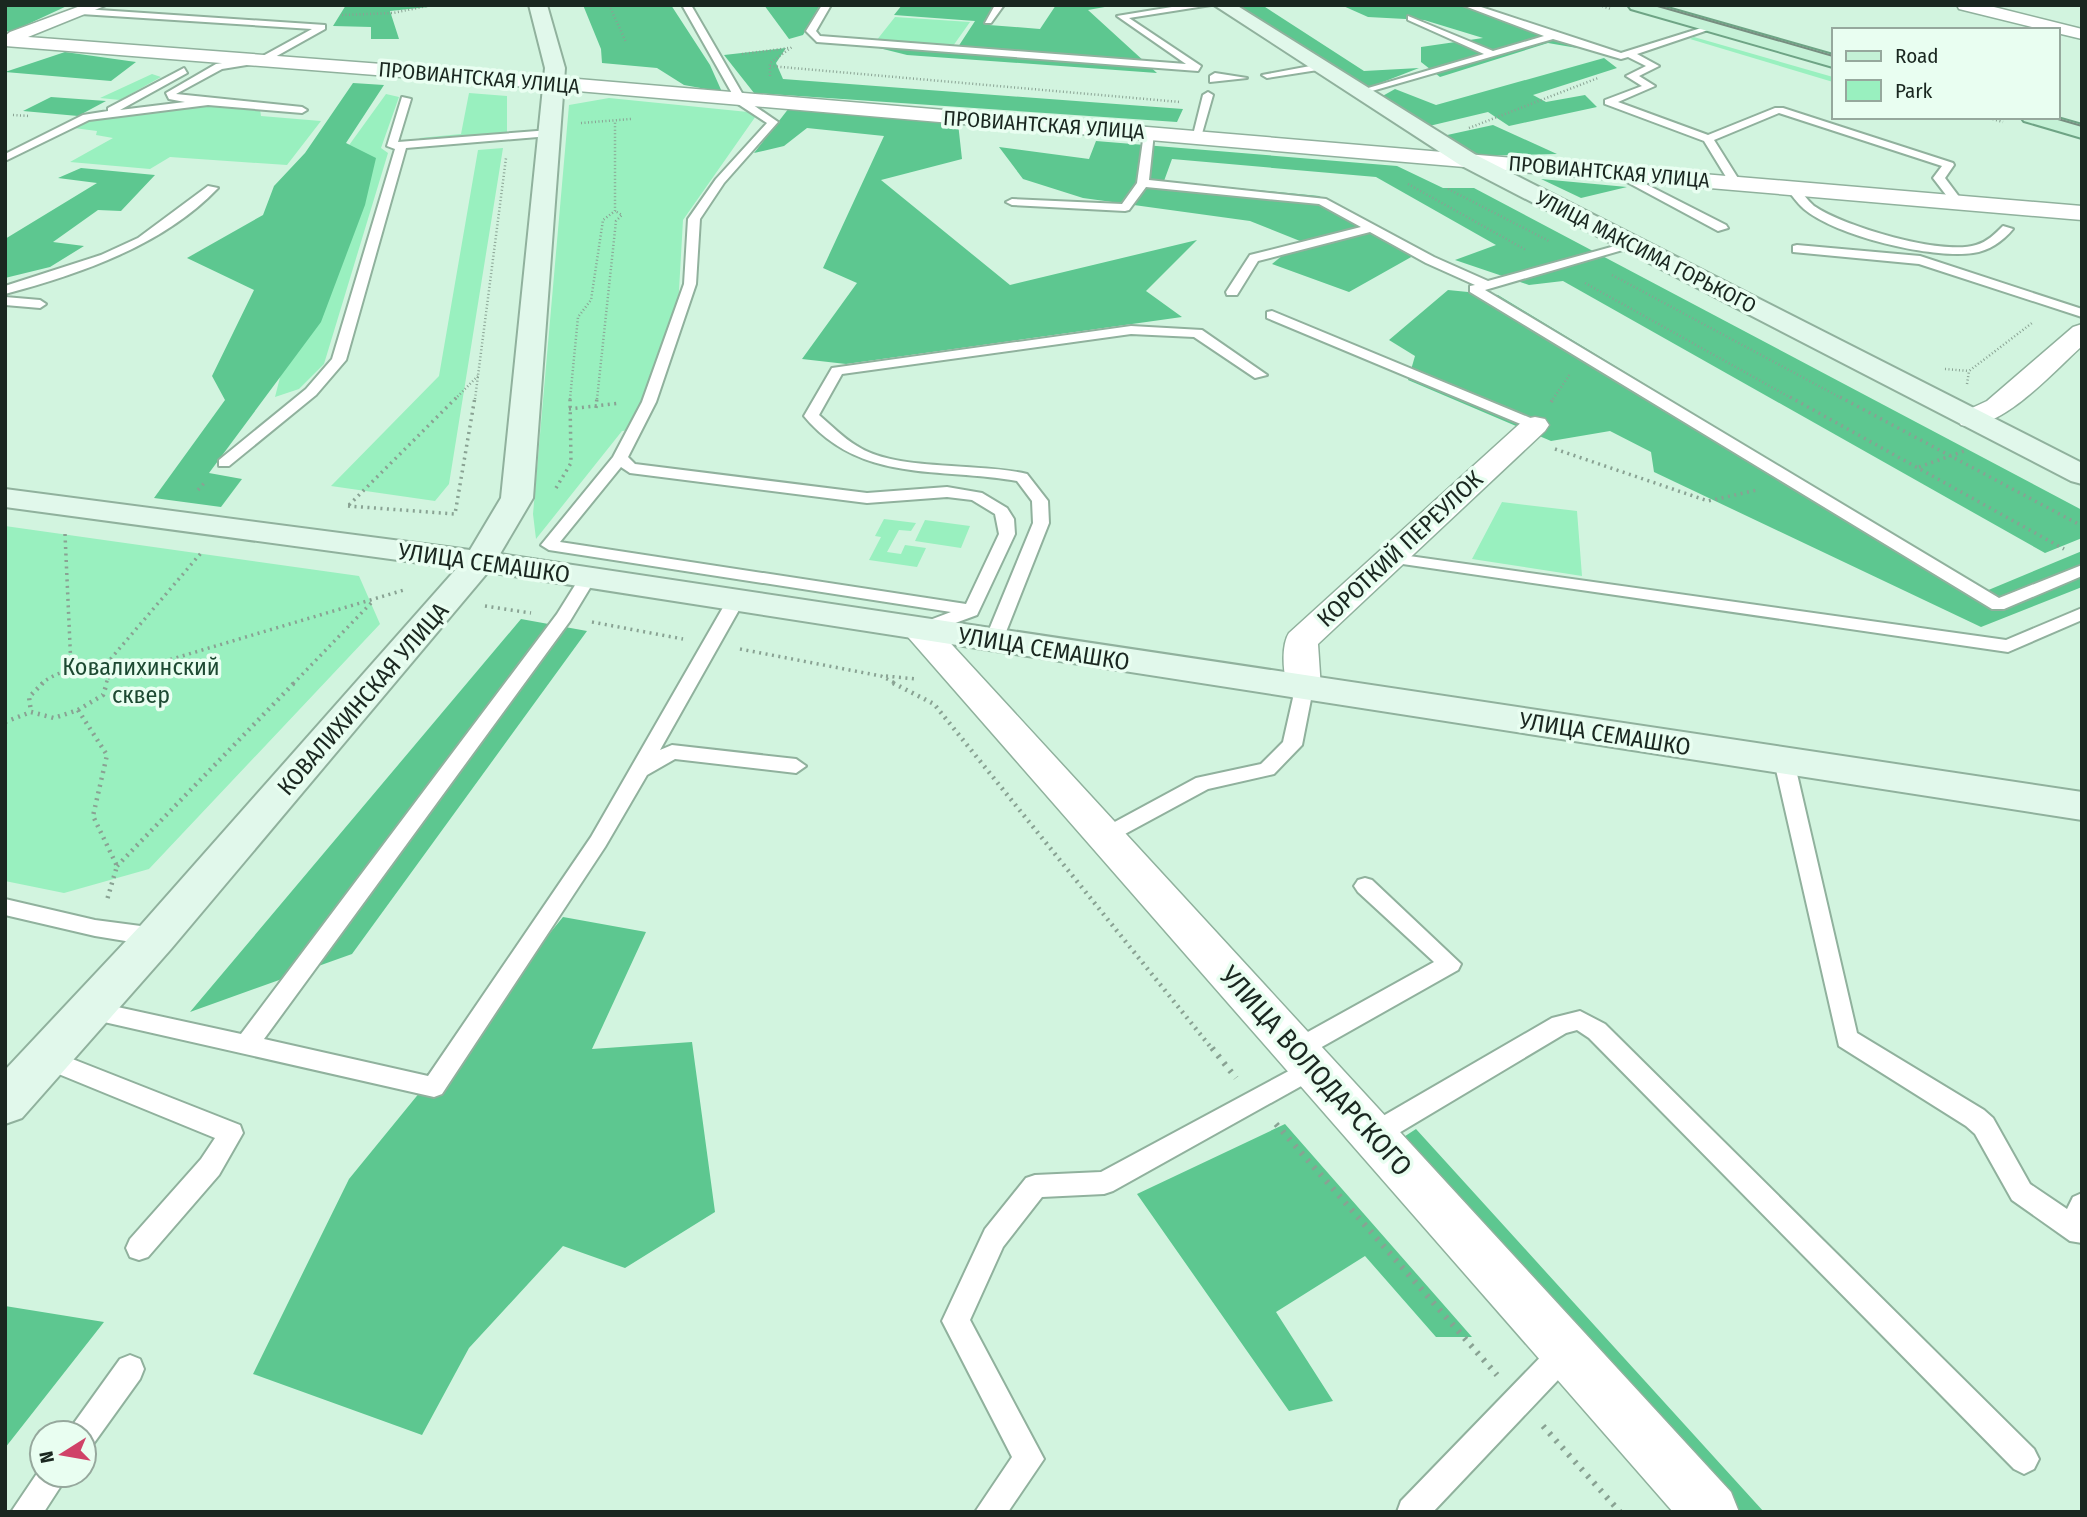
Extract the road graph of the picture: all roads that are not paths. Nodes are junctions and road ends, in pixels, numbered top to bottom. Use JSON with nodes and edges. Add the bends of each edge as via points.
{"nodes":[{"id":1,"x":538,"y":5,"type":"edge"},
{"id":2,"x":686,"y":5,"type":"edge"},
{"id":3,"x":827,"y":5,"type":"edge"},
{"id":4,"x":1000,"y":5,"type":"edge"},
{"id":5,"x":1207,"y":5,"type":"edge"},
{"id":6,"x":1223,"y":5,"type":"edge"},
{"id":7,"x":1465,"y":5,"type":"edge"},
{"id":8,"x":1637,"y":5,"type":"edge"},
{"id":9,"x":1683,"y":5,"type":"edge"},
{"id":10,"x":1965,"y":5,"type":"edge"},
{"id":11,"x":91,"y":9,"type":"edge"},
{"id":12,"x":1411,"y":18,"type":"dead end"},
{"id":13,"x":988,"y":21,"type":"dead end"},
{"id":14,"x":1711,"y":26,"type":"junction"},
{"id":15,"x":2058,"y":28,"type":"edge"},
{"id":16,"x":2059,"y":28,"type":"edge"},
{"id":17,"x":2082,"y":34,"type":"edge"},
{"id":18,"x":1553,"y":36,"type":"junction"},
{"id":19,"x":5,"y":41,"type":"edge"},
{"id":20,"x":1832,"y":47,"type":"edge"},
{"id":21,"x":1492,"y":54,"type":"junction"},
{"id":22,"x":1625,"y":55,"type":"junction"},
{"id":23,"x":263,"y":60,"type":"junction"},
{"id":24,"x":1832,"y":61,"type":"edge"},
{"id":25,"x":1321,"y":67,"type":"junction"},
{"id":26,"x":1198,"y":68,"type":"junction"},
{"id":27,"x":185,"y":70,"type":"dead end"},
{"id":28,"x":1267,"y":75,"type":"dead end"},
{"id":29,"x":1242,"y":78,"type":"dead end"},
{"id":30,"x":554,"y":83,"type":"junction"},
{"id":31,"x":1362,"y":93,"type":"junction"},
{"id":32,"x":1208,"y":95,"type":"dead end"},
{"id":33,"x":406,"y":99,"type":"dead end"},
{"id":34,"x":208,"y":102,"type":"junction"},
{"id":35,"x":742,"y":102,"type":"junction"},
{"id":36,"x":302,"y":110,"type":"dead end"},
{"id":37,"x":2059,"y":111,"type":"edge"},
{"id":38,"x":87,"y":117,"type":"junction"},
{"id":39,"x":2082,"y":117,"type":"edge"},
{"id":40,"x":2038,"y":119,"type":"edge"},
{"id":41,"x":2082,"y":132,"type":"edge"},
{"id":42,"x":550,"y":133,"type":"junction"},
{"id":43,"x":1149,"y":133,"type":"junction"},
{"id":44,"x":1196,"y":137,"type":"junction"},
{"id":45,"x":1709,"y":139,"type":"junction"},
{"id":46,"x":401,"y":146,"type":"junction"},
{"id":47,"x":5,"y":158,"type":"edge"},
{"id":48,"x":1468,"y":160,"type":"junction"},
{"id":49,"x":1618,"y":173,"type":"junction"},
{"id":50,"x":1143,"y":183,"type":"junction"},
{"id":51,"x":1735,"y":183,"type":"junction"},
{"id":52,"x":212,"y":188,"type":"dead end"},
{"id":53,"x":1792,"y":188,"type":"junction"},
{"id":54,"x":1012,"y":202,"type":"dead end"},
{"id":55,"x":1957,"y":202,"type":"junction"},
{"id":56,"x":2082,"y":213,"type":"edge"},
{"id":57,"x":1372,"y":228,"type":"junction"},
{"id":58,"x":1722,"y":228,"type":"dead end"},
{"id":59,"x":2007,"y":229,"type":"dead end"},
{"id":60,"x":1629,"y":243,"type":"junction"},
{"id":61,"x":1797,"y":249,"type":"dead end"},
{"id":62,"x":1487,"y":285,"type":"junction"},
{"id":63,"x":5,"y":290,"type":"edge"},
{"id":64,"x":1232,"y":292,"type":"dead end"},
{"id":65,"x":5,"y":301,"type":"edge"},
{"id":66,"x":40,"y":304,"type":"dead end"},
{"id":67,"x":2082,"y":313,"type":"edge"},
{"id":68,"x":1272,"y":315,"type":"dead end"},
{"id":69,"x":2079,"y":337,"type":"edge"},
{"id":70,"x":1260,"y":375,"type":"dead end"},
{"id":71,"x":1971,"y":419,"type":"junction"},
{"id":72,"x":1528,"y":431,"type":"joint"},
{"id":73,"x":620,"y":458,"type":"junction"},
{"id":74,"x":224,"y":463,"type":"dead end"},
{"id":75,"x":2082,"y":475,"type":"edge"},
{"id":76,"x":5,"y":498,"type":"edge"},
{"id":77,"x":1388,"y":558,"type":"junction"},
{"id":78,"x":481,"y":561,"type":"junction"},
{"id":79,"x":2082,"y":570,"type":"edge"},
{"id":80,"x":588,"y":578,"type":"junction"},
{"id":81,"x":734,"y":601,"type":"junction"},
{"id":82,"x":971,"y":611,"type":"junction"},
{"id":83,"x":2082,"y":613,"type":"edge"},
{"id":84,"x":920,"y":631,"type":"junction"},
{"id":85,"x":993,"y":642,"type":"junction"},
{"id":86,"x":1304,"y":689,"type":"junction"},
{"id":87,"x":1784,"y":761,"type":"junction"},
{"id":88,"x":796,"y":766,"type":"dead end"},
{"id":89,"x":640,"y":770,"type":"junction"},
{"id":90,"x":2082,"y":806,"type":"edge"},
{"id":91,"x":1105,"y":836,"type":"junction"},
{"id":92,"x":1365,"y":886,"type":"dead end"},
{"id":93,"x":5,"y":907,"type":"edge"},
{"id":94,"x":156,"y":937,"type":"junction"},
{"id":95,"x":90,"y":1010,"type":"junction"},
{"id":96,"x":246,"y":1045,"type":"junction"},
{"id":97,"x":47,"y":1059,"type":"junction"},
{"id":98,"x":1304,"y":1059,"type":"junction"},
{"id":99,"x":5,"y":1103,"type":"edge"},
{"id":100,"x":1373,"y":1135,"type":"junction"},
{"id":101,"x":2078,"y":1221,"type":"edge"},
{"id":102,"x":139,"y":1248,"type":"dead end"},
{"id":103,"x":1567,"y":1351,"type":"junction"},
{"id":104,"x":130,"y":1369,"type":"dead end"},
{"id":105,"x":94,"y":1419,"type":"edge"},
{"id":106,"x":2024,"y":1459,"type":"dead end"},
{"id":107,"x":43,"y":1489,"type":"edge"},
{"id":108,"x":26,"y":1512,"type":"edge"},
{"id":109,"x":990,"y":1512,"type":"edge"},
{"id":110,"x":1412,"y":1512,"type":"edge"},
{"id":111,"x":1711,"y":1512,"type":"edge"}],
"edges":[{"from":1,"to":30,"type":"street","name":"КОВАЛИХИНСКАЯ УЛИЦА","via":[[555,68]]},
{"from":2,"to":35,"type":"lane"},
{"from":3,"to":26,"type":"lane","via":[[811,32],[817,39]]},
{"from":4,"to":13,"type":"lane"},
{"from":5,"to":26,"type":"lane","via":[[1121,16]]},
{"from":6,"to":25,"type":"street","name":"УЛИЦА МАКСИМА ГОРЬКОГО"},
{"from":7,"to":18,"type":"lane"},
{"from":8,"to":14,"type":"main road"},
{"from":9,"to":20,"type":"main road"},
{"from":10,"to":15,"type":"street"},
{"from":11,"to":19,"type":"street"},
{"from":11,"to":23,"type":"lane","via":[[322,27]]},
{"from":12,"to":21,"type":"lane"},
{"from":14,"to":22,"type":"lane"},
{"from":14,"to":24,"type":"main road"},
{"from":16,"to":17,"type":"street"},
{"from":18,"to":21,"type":"lane"},
{"from":18,"to":22,"type":"lane"},
{"from":19,"to":23,"type":"street","name":"ПРОВИАНТСКАЯ УЛИЦА"},
{"from":21,"to":31,"type":"lane"},
{"from":22,"to":45,"type":"lane","via":[[1654,66],[1631,76],[1650,86],[1609,102]]},
{"from":23,"to":30,"type":"street","name":"ПРОВИАНТСКАЯ УЛИЦА"},
{"from":23,"to":34,"type":"lane","via":[[219,66],[171,93],[183,100]]},
{"from":25,"to":28,"type":"lane"},
{"from":25,"to":31,"type":"street","name":"УЛИЦА МАКСИМА ГОРЬКОГО"},
{"from":26,"to":29,"type":"lane","via":[[1214,78]]},
{"from":27,"to":38,"type":"lane","via":[[110,111]]},
{"from":30,"to":35,"type":"street","name":"ПРОВИАНТСКАЯ УЛИЦА"},
{"from":30,"to":42,"type":"street","name":"КОВАЛИХИНСКАЯ УЛИЦА"},
{"from":31,"to":48,"type":"street","name":"УЛИЦА МАКСИМА ГОРЬКОГО"},
{"from":32,"to":44,"type":"lane"},
{"from":33,"to":46,"type":"lane","via":[[393,146]]},
{"from":34,"to":36,"type":"lane"},
{"from":34,"to":38,"type":"lane"},
{"from":35,"to":43,"type":"street","name":"ПРОВИАНТСКАЯ УЛИЦА"},
{"from":35,"to":73,"type":"lane","via":[[773,122],[720,181],[694,219],[690,284],[649,402]]},
{"from":37,"to":39,"type":"main road"},
{"from":38,"to":47,"type":"lane"},
{"from":40,"to":41,"type":"main road"},
{"from":42,"to":46,"type":"lane"},
{"from":42,"to":78,"type":"street","name":"КОВАЛИХИНСКАЯ УЛИЦА","via":[[516,498]]},
{"from":43,"to":44,"type":"street","name":"ПРОВИАНТСКАЯ УЛИЦА"},
{"from":43,"to":50,"type":"lane"},
{"from":44,"to":48,"type":"street","name":"ПРОВИАНТСКАЯ УЛИЦА"},
{"from":45,"to":51,"type":"lane"},
{"from":45,"to":55,"type":"lane","via":[[1779,110],[1949,164],[1939,178]]},
{"from":46,"to":74,"type":"lane","via":[[340,360],[311,392]]},
{"from":48,"to":49,"type":"street","name":"ПРОВИАНТСКАЯ УЛИЦА"},
{"from":48,"to":60,"type":"street","name":"УЛИЦА МАКСИМА ГОРЬКОГО"},
{"from":49,"to":51,"type":"street","name":"ПРОВИАНТСКАЯ УЛИЦА"},
{"from":49,"to":58,"type":"lane"},
{"from":50,"to":54,"type":"lane","via":[[1125,208]]},
{"from":50,"to":57,"type":"lane","via":[[1322,201]]},
{"from":51,"to":53,"type":"street","name":"ПРОВИАНТСКАЯ УЛИЦА"},
{"from":52,"to":63,"type":"lane","via":[[142,241],[106,258]]},
{"from":53,"to":55,"type":"street","name":"ПРОВИАНТСКАЯ УЛИЦА"},
{"from":53,"to":59,"type":"lane","via":[[1810,208],[1838,224],[1937,249],[1971,250],[1993,243]]},
{"from":55,"to":56,"type":"street","name":"ПРОВИАНТСКАЯ УЛИЦА"},
{"from":57,"to":62,"type":"lane"},
{"from":57,"to":64,"type":"lane","via":[[1254,258]]},
{"from":60,"to":62,"type":"lane"},
{"from":60,"to":71,"type":"street","name":"УЛИЦА МАКСИМА ГОРЬКОГО"},
{"from":61,"to":67,"type":"lane","via":[[1920,260]]},
{"from":62,"to":79,"type":"lane","via":[[1474,289],[1998,605]]},
{"from":65,"to":66,"type":"lane"},
{"from":68,"to":72,"type":"lane"},
{"from":69,"to":71,"type":"street","via":[[1997,407]]},
{"from":70,"to":85,"type":"lane","via":[[1197,333],[1131,331],[837,371],[811,416],[853,451],[899,466],[983,470],[1021,477],[1040,500],[1041,523]]},
{"from":71,"to":75,"type":"street","name":"УЛИЦА МАКСИМА ГОРЬКОГО"},
{"from":72,"to":77,"type":"street","name":"КОРОТКИЙ ПЕРЕУЛОК"},
{"from":73,"to":82,"type":"lane","via":[[630,468],[867,498],[947,492],[976,496],[1000,511],[1007,534]]},
{"from":73,"to":82,"type":"lane","via":[[549,545]]},
{"from":76,"to":78,"type":"street","name":"УЛИЦА СЕМАШКО"},
{"from":77,"to":83,"type":"lane","via":[[2008,646]]},
{"from":77,"to":86,"type":"street","name":"КОРОТКИЙ ПЕРЕУЛОК","via":[[1301,641]]},
{"from":78,"to":80,"type":"street","name":"УЛИЦА СЕМАШКО"},
{"from":78,"to":94,"type":"street","name":"КОВАЛИХИНСКАЯ УЛИЦА"},
{"from":80,"to":81,"type":"street","name":"УЛИЦА СЕМАШКО"},
{"from":80,"to":96,"type":"lane","via":[[564,617]]},
{"from":81,"to":84,"type":"street","name":"УЛИЦА СЕМАШКО"},
{"from":81,"to":89,"type":"lane"},
{"from":82,"to":84,"type":"lane"},
{"from":84,"to":85,"type":"street","name":"УЛИЦА СЕМАШКО"},
{"from":84,"to":91,"type":"street","name":"УЛИЦА ВОЛОДАРСКОГО"},
{"from":85,"to":86,"type":"street","name":"УЛИЦА СЕМАШКО"},
{"from":86,"to":87,"type":"street","name":"УЛИЦА СЕМАШКО"},
{"from":86,"to":91,"type":"lane","via":[[1292,745],[1267,769],[1203,783]]},
{"from":87,"to":90,"type":"street","name":"УЛИЦА СЕМАШКО"},
{"from":87,"to":101,"type":"lane","via":[[1847,1038],[1975,1118],[1988,1132],[2021,1192]]},
{"from":88,"to":89,"type":"lane","via":[[672,752]]},
{"from":89,"to":96,"type":"lane","via":[[598,842],[434,1087]]},
{"from":91,"to":98,"type":"street","name":"УЛИЦА ВОЛОДАРСКОГО"},
{"from":92,"to":98,"type":"lane","via":[[1450,964]]},
{"from":93,"to":94,"type":"lane"},
{"from":94,"to":95,"type":"street","name":"КОВАЛИХИНСКАЯ УЛИЦА"},
{"from":95,"to":96,"type":"lane"},
{"from":95,"to":97,"type":"street","name":"КОВАЛИХИНСКАЯ УЛИЦА"},
{"from":97,"to":99,"type":"street","name":"КОВАЛИХИНСКАЯ УЛИЦА"},
{"from":97,"to":102,"type":"lane","via":[[232,1133],[210,1167]]},
{"from":98,"to":100,"type":"street","name":"УЛИЦА ВОЛОДАРСКОГО"},
{"from":98,"to":109,"type":"lane","via":[[1255,1100],[1104,1183],[1035,1186],[994,1238],[956,1321],[1029,1459]]},
{"from":100,"to":103,"type":"street","name":"УЛИЦА ВОЛОДАРСКОГО"},
{"from":100,"to":106,"type":"lane","via":[[1560,1025],[1580,1020],[1597,1031]]},
{"from":103,"to":110,"type":"lane"},
{"from":103,"to":111,"type":"street","name":"УЛИЦА ВОЛОДАРСКОГО"},
{"from":104,"to":105,"type":"lane"},
{"from":107,"to":108,"type":"lane"}]}
